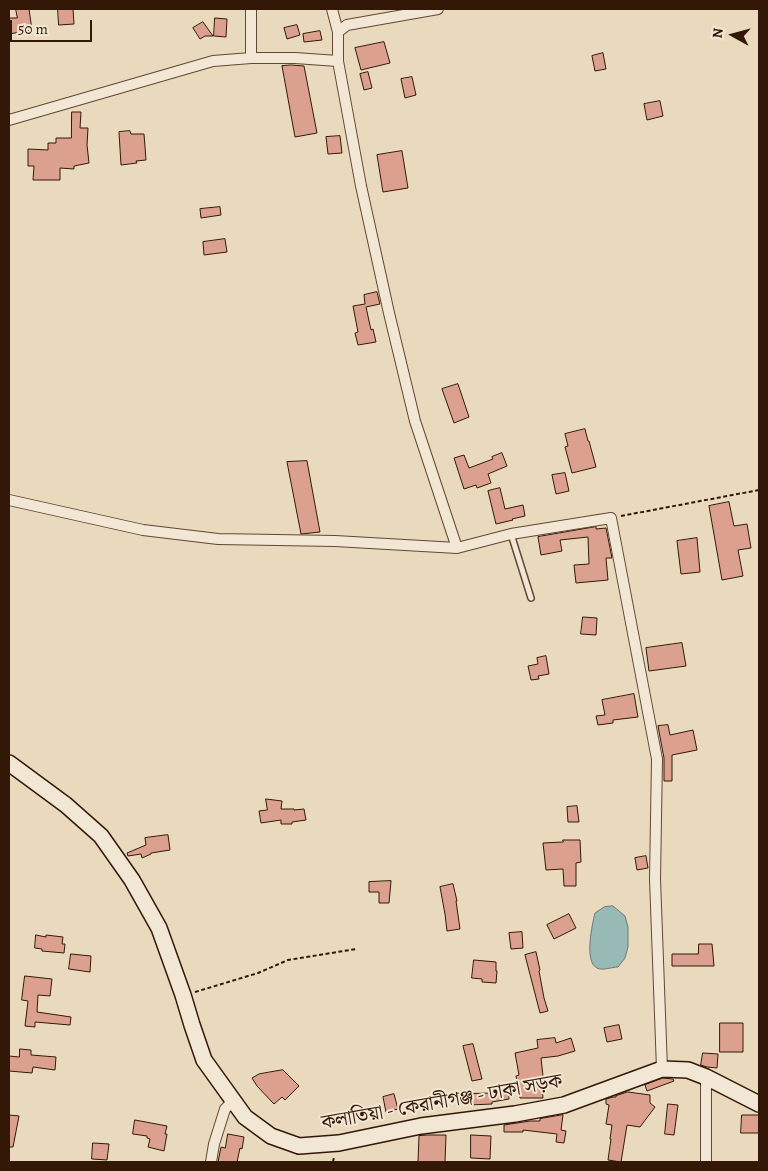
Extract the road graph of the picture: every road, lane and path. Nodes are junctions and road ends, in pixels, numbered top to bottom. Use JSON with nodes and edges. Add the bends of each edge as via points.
{"nodes":[{"id":1,"x":251,"y":9,"type":"edge"},
{"id":2,"x":332,"y":9,"type":"edge"},
{"id":3,"x":438,"y":9,"type":"edge"},
{"id":4,"x":338,"y":32,"type":"junction"},
{"id":5,"x":251,"y":58,"type":"junction"},
{"id":6,"x":338,"y":61,"type":"junction"},
{"id":7,"x":9,"y":120,"type":"edge"},
{"id":8,"x":759,"y":490,"type":"edge"},
{"id":9,"x":9,"y":500,"type":"edge"},
{"id":10,"x":611,"y":518,"type":"junction"},
{"id":11,"x":511,"y":534,"type":"junction"},
{"id":12,"x":457,"y":548,"type":"junction"},
{"id":13,"x":531,"y":598,"type":"dead end"},
{"id":14,"x":9,"y":763,"type":"edge"},
{"id":15,"x":356,"y":949,"type":"dead end"},
{"id":16,"x":184,"y":995,"type":"junction"},
{"id":17,"x":662,"y":1069,"type":"junction"},
{"id":18,"x":706,"y":1078,"type":"junction"},
{"id":19,"x":232,"y":1100,"type":"junction"},
{"id":20,"x":759,"y":1104,"type":"edge"},
{"id":21,"x":211,"y":1162,"type":"edge"},
{"id":22,"x":706,"y":1162,"type":"edge"}],
"edges":[{"from":1,"to":5,"type":"street"},
{"from":2,"to":4,"type":"street"},
{"from":3,"to":4,"type":"street","via":[[347,25]]},
{"from":4,"to":6,"type":"street"},
{"from":5,"to":6,"type":"street"},
{"from":5,"to":7,"type":"street","via":[[213,61]]},
{"from":6,"to":12,"type":"street","via":[[363,195],[415,422]]},
{"from":8,"to":10,"type":"path"},
{"from":9,"to":12,"type":"street","via":[[143,530],[208,538]]},
{"from":10,"to":11,"type":"street"},
{"from":10,"to":17,"type":"street","via":[[657,759],[654,879]]},
{"from":11,"to":12,"type":"street"},
{"from":11,"to":13,"type":"lane"},
{"from":14,"to":16,"type":"main road","name":"কলাতিয়া - কেরানীগঞ্জ - ঢাকা সড়ক","via":[[66,805],[101,836],[132,880],[159,928]]},
{"from":15,"to":16,"type":"path","via":[[288,960],[258,973]]},
{"from":16,"to":19,"type":"main road","name":"কলাতিয়া - কেরানীগঞ্জ - ঢাকা সড়ক","via":[[204,1060]]},
{"from":17,"to":18,"type":"main road","name":"কলাতিয়া - কেরানীগঞ্জ - ঢাকা সড়ক","via":[[688,1070]]},
{"from":17,"to":19,"type":"main road","name":"কলাতিয়া - কেরানীগঞ্জ - ঢাকা সড়ক","via":[[564,1105],[421,1126],[339,1143],[299,1146],[271,1136],[245,1117]]},
{"from":18,"to":20,"type":"main road","name":"কলাতিয়া - কেরানীগঞ্জ - ঢাকা সড়ক"},
{"from":18,"to":22,"type":"street"},
{"from":19,"to":21,"type":"street","via":[[225,1109]]}]}
